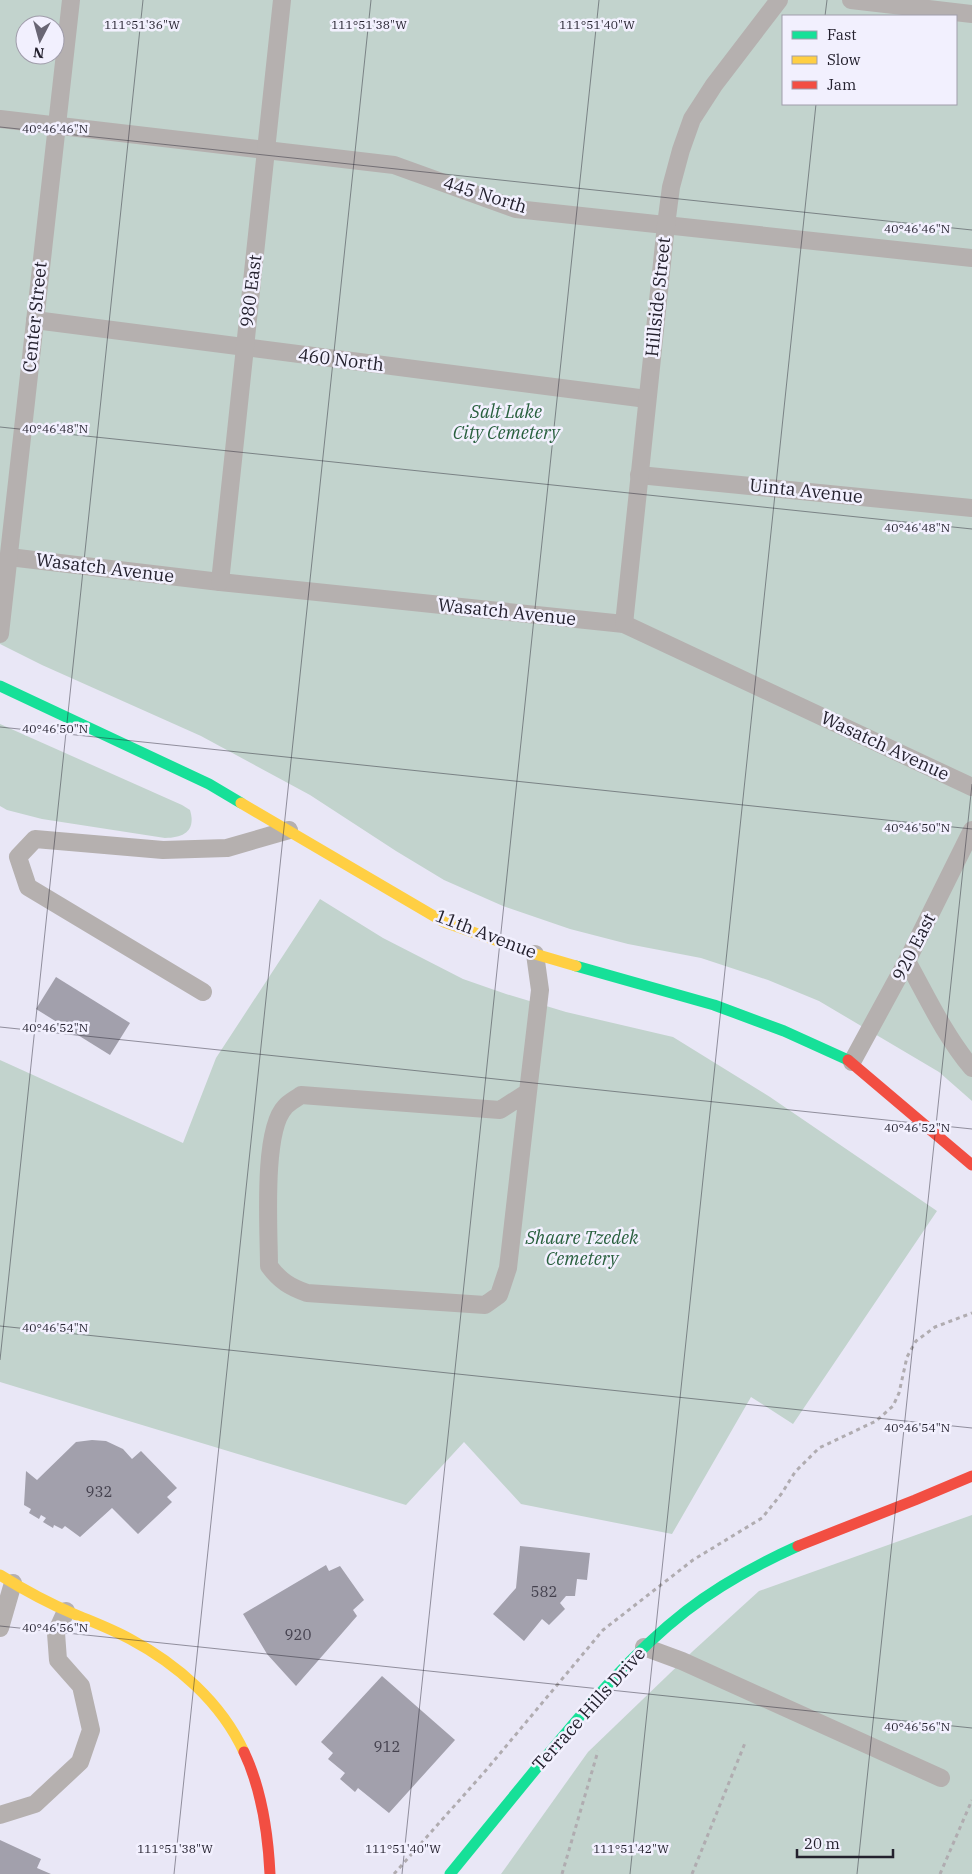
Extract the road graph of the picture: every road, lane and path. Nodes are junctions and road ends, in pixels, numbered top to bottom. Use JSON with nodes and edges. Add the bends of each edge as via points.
{"nodes":[{"id":1,"x":71,"y":0,"type":"edge"},
{"id":2,"x":282,"y":0,"type":"edge"},
{"id":3,"x":779,"y":0,"type":"edge"},
{"id":4,"x":851,"y":0,"type":"edge"},
{"id":5,"x":972,"y":14,"type":"edge"},
{"id":6,"x":0,"y":119,"type":"edge"},
{"id":7,"x":56,"y":126,"type":"junction"},
{"id":8,"x":267,"y":150,"type":"junction"},
{"id":9,"x":666,"y":225,"type":"junction"},
{"id":10,"x":972,"y":258,"type":"edge"},
{"id":11,"x":35,"y":320,"type":"junction"},
{"id":12,"x":244,"y":348,"type":"junction"},
{"id":13,"x":647,"y":398,"type":"junction"},
{"id":14,"x":639,"y":475,"type":"junction"},
{"id":15,"x":972,"y":508,"type":"edge"},
{"id":16,"x":9,"y":557,"type":"junction"},
{"id":17,"x":220,"y":582,"type":"junction"},
{"id":18,"x":624,"y":624,"type":"junction"},
{"id":19,"x":0,"y":634,"type":"edge"},
{"id":20,"x":0,"y":686,"type":"edge"},
{"id":21,"x":972,"y":787,"type":"edge"},
{"id":22,"x":289,"y":830,"type":"junction"},
{"id":23,"x":972,"y":830,"type":"edge"},
{"id":24,"x":535,"y":954,"type":"junction"},
{"id":25,"x":907,"y":961,"type":"junction"},
{"id":26,"x":203,"y":992,"type":"dead end"},
{"id":27,"x":852,"y":1062,"type":"junction"},
{"id":28,"x":972,"y":1068,"type":"edge"},
{"id":29,"x":528,"y":1092,"type":"junction"},
{"id":30,"x":972,"y":1165,"type":"edge"},
{"id":31,"x":972,"y":1476,"type":"edge"},
{"id":32,"x":6,"y":1579,"type":"edge"},
{"id":33,"x":66,"y":1611,"type":"junction"},
{"id":34,"x":0,"y":1628,"type":"edge"},
{"id":35,"x":644,"y":1647,"type":"junction"},
{"id":36,"x":745,"y":1743,"type":"dead end"},
{"id":37,"x":598,"y":1751,"type":"dead end"},
{"id":38,"x":941,"y":1778,"type":"dead end"},
{"id":39,"x":972,"y":1800,"type":"edge"},
{"id":40,"x":0,"y":1815,"type":"edge"},
{"id":41,"x":270,"y":1874,"type":"edge"},
{"id":42,"x":450,"y":1874,"type":"edge"},
{"id":43,"x":562,"y":1874,"type":"edge"},
{"id":44,"x":692,"y":1874,"type":"edge"},
{"id":45,"x":940,"y":1874,"type":"edge"}],
"edges":[{"from":1,"to":7,"type":"lane","name":"Center Street"},
{"from":2,"to":8,"type":"lane","name":"980 East"},
{"from":3,"to":9,"type":"lane","name":"Hillside Street","via":[[714,85],[692,120],[671,187]]},
{"from":4,"to":5,"type":"lane"},
{"from":6,"to":7,"type":"lane","name":"445 North"},
{"from":7,"to":8,"type":"lane","name":"445 North"},
{"from":7,"to":11,"type":"lane","name":"Center Street"},
{"from":8,"to":9,"type":"lane","name":"445 North","via":[[394,165],[516,209]]},
{"from":8,"to":12,"type":"lane","name":"980 East"},
{"from":9,"to":10,"type":"lane","name":"445 North"},
{"from":9,"to":13,"type":"lane","name":"Hillside Street"},
{"from":11,"to":12,"type":"lane","name":"460 North"},
{"from":11,"to":16,"type":"lane","name":"Center Street"},
{"from":12,"to":13,"type":"lane","name":"460 North"},
{"from":12,"to":17,"type":"lane","name":"980 East"},
{"from":13,"to":14,"type":"lane","name":"Hillside Street"},
{"from":14,"to":15,"type":"lane","name":"Uinta Avenue"},
{"from":14,"to":18,"type":"lane","name":"Hillside Street"},
{"from":16,"to":17,"type":"lane","name":"Wasatch Avenue"},
{"from":16,"to":19,"type":"lane","name":"Center Street"},
{"from":17,"to":18,"type":"lane","name":"Wasatch Avenue"},
{"from":18,"to":21,"type":"lane","name":"Wasatch Avenue"},
{"from":20,"to":22,"type":"street","name":"11th Avenue","via":[[209,784]]},
{"from":22,"to":24,"type":"street","name":"11th Avenue","via":[[444,922]]},
{"from":22,"to":26,"type":"lane","via":[[227,848],[163,850],[35,839],[18,857],[28,887]]},
{"from":23,"to":25,"type":"lane","name":"920 East"},
{"from":24,"to":27,"type":"street","name":"11th Avenue","via":[[714,1005],[784,1031]]},
{"from":24,"to":29,"type":"lane","via":[[540,990]]},
{"from":25,"to":27,"type":"lane","name":"920 East"},
{"from":25,"to":28,"type":"lane"},
{"from":27,"to":30,"type":"street","name":"11th Avenue"},
{"from":29,"to":29,"type":"lane","via":[[500,1110],[301,1095],[284,1107],[275,1128],[269,1157],[269,1266],[278,1279],[289,1287],[328,1296],[485,1305],[499,1295],[508,1268]]},
{"from":31,"to":35,"type":"street","name":"Terrace Hills Drive","via":[[808,1540],[741,1573],[674,1620]]},
{"from":32,"to":33,"type":"street"},
{"from":32,"to":34,"type":"lane"},
{"from":33,"to":40,"type":"lane","via":[[56,1634],[58,1660],[81,1686],[91,1730],[80,1762],[35,1804]]},
{"from":33,"to":41,"type":"street","via":[[130,1638],[166,1661],[203,1694],[230,1725],[251,1768],[264,1814]]},
{"from":35,"to":38,"type":"lane","via":[[682,1661]]},
{"from":35,"to":42,"type":"street","name":"Terrace Hills Drive","via":[[586,1709]]},
{"from":36,"to":44,"type":"path"},
{"from":37,"to":43,"type":"path"},
{"from":39,"to":45,"type":"path"}]}
